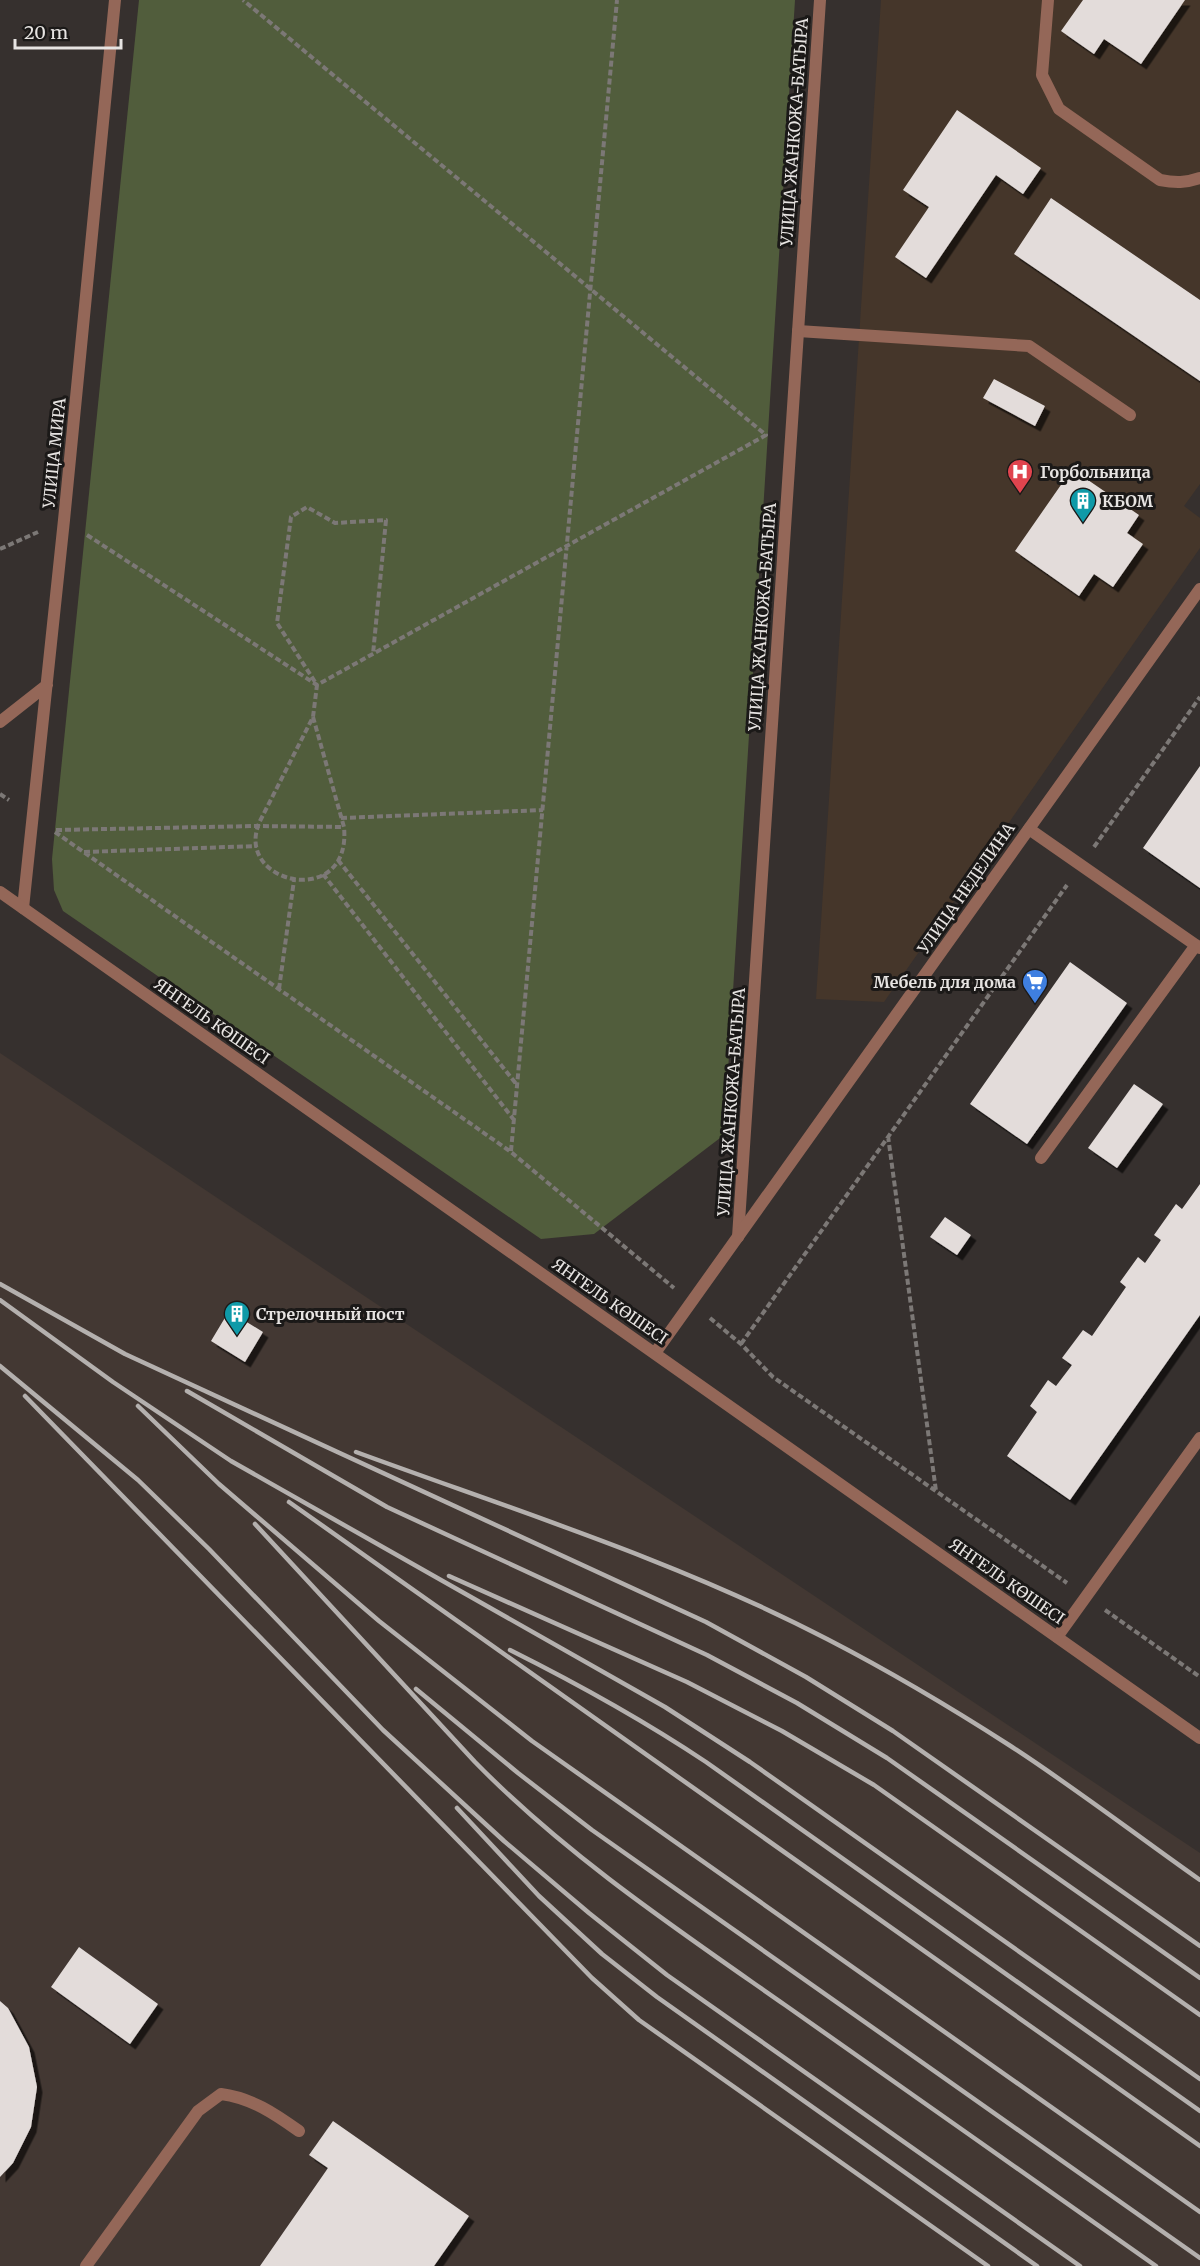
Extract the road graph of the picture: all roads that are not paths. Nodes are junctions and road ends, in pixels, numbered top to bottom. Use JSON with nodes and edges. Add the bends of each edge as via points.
{"nodes":[{"id":1,"x":115,"y":0,"type":"edge"},
{"id":2,"x":819,"y":0,"type":"edge"},
{"id":3,"x":1048,"y":0,"type":"edge"},
{"id":4,"x":1200,"y":178,"type":"edge"},
{"id":5,"x":798,"y":331,"type":"junction"},
{"id":6,"x":1130,"y":415,"type":"dead end"},
{"id":7,"x":1200,"y":589,"type":"edge"},
{"id":8,"x":47,"y":685,"type":"junction"},
{"id":9,"x":0,"y":722,"type":"edge"},
{"id":10,"x":1029,"y":829,"type":"junction"},
{"id":11,"x":0,"y":892,"type":"edge"},
{"id":12,"x":23,"y":908,"type":"junction"},
{"id":13,"x":1198,"y":947,"type":"edge"},
{"id":14,"x":1041,"y":1158,"type":"dead end"},
{"id":15,"x":738,"y":1237,"type":"junction"},
{"id":16,"x":655,"y":1353,"type":"junction"},
{"id":17,"x":1200,"y":1438,"type":"edge"},
{"id":18,"x":1057,"y":1637,"type":"junction"},
{"id":19,"x":1200,"y":1738,"type":"edge"},
{"id":20,"x":299,"y":2131,"type":"dead end"},
{"id":21,"x":86,"y":2266,"type":"edge"}],
"edges":[{"from":1,"to":8,"type":"street","name":"УЛИЦА МИРА"},
{"from":2,"to":5,"type":"street","name":"УЛИЦА ЖАНКОЖА-БАТЫРА"},
{"from":3,"to":4,"type":"street","via":[[1042,75],[1059,109],[1160,180],[1174,183]]},
{"from":5,"to":6,"type":"street","via":[[1029,346]]},
{"from":5,"to":15,"type":"street","name":"УЛИЦА ЖАНКОЖА-БАТЫРА"},
{"from":7,"to":10,"type":"street","name":"УЛИЦА НЕДЕЛИНА"},
{"from":8,"to":9,"type":"street"},
{"from":8,"to":12,"type":"street","name":"УЛИЦА МИРА"},
{"from":10,"to":13,"type":"street"},
{"from":10,"to":15,"type":"street","name":"УЛИЦА НЕДЕЛИНА"},
{"from":11,"to":12,"type":"street","name":"ЯНГЕЛЬ КӨШЕСІ"},
{"from":12,"to":16,"type":"street","name":"ЯНГЕЛЬ КӨШЕСІ"},
{"from":13,"to":14,"type":"street"},
{"from":15,"to":16,"type":"street","name":"УЛИЦА НЕДЕЛИНА"},
{"from":16,"to":18,"type":"street","name":"ЯНГЕЛЬ КӨШЕСІ"},
{"from":17,"to":18,"type":"street"},
{"from":18,"to":19,"type":"street","name":"ЯНГЕЛЬ КӨШЕСІ"},
{"from":20,"to":21,"type":"street","via":[[267,2109],[238,2096],[221,2094],[198,2111]]}]}
